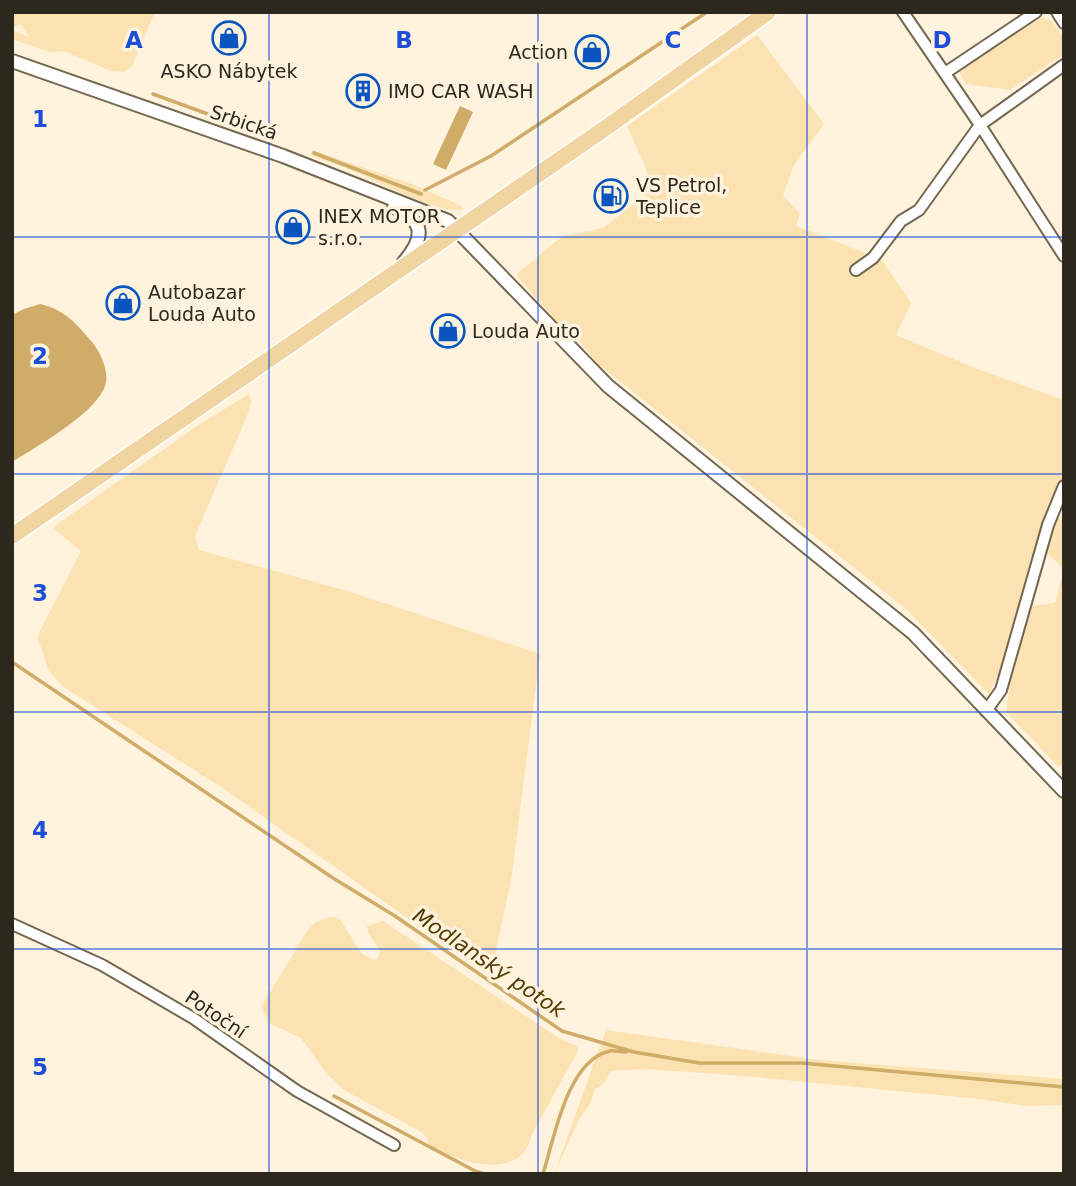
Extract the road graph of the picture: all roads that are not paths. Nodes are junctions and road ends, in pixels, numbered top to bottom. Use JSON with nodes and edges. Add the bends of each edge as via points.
{"nodes":[{"id":1,"x":768,"y":12,"type":"edge"},
{"id":2,"x":903,"y":12,"type":"edge"},
{"id":3,"x":1036,"y":12,"type":"edge"},
{"id":4,"x":1056,"y":12,"type":"edge"},
{"id":5,"x":1064,"y":23,"type":"edge"},
{"id":6,"x":12,"y":61,"type":"edge"},
{"id":7,"x":1064,"y":65,"type":"edge"},
{"id":8,"x":945,"y":73,"type":"junction"},
{"id":9,"x":980,"y":125,"type":"junction"},
{"id":10,"x":366,"y":187,"type":"junction"},
{"id":11,"x":458,"y":229,"type":"junction"},
{"id":12,"x":1064,"y":256,"type":"edge"},
{"id":13,"x":856,"y":270,"type":"dead end"},
{"id":14,"x":396,"y":272,"type":"junction"},
{"id":15,"x":1064,"y":486,"type":"edge"},
{"id":16,"x":12,"y":536,"type":"edge"},
{"id":17,"x":986,"y":711,"type":"junction"},
{"id":18,"x":1064,"y":790,"type":"edge"},
{"id":19,"x":12,"y":923,"type":"edge"},
{"id":20,"x":394,"y":1145,"type":"dead end"}],
"edges":[{"from":1,"to":11,"type":"main road"},
{"from":2,"to":8,"type":"street"},
{"from":3,"to":8,"type":"street"},
{"from":4,"to":5,"type":"street"},
{"from":6,"to":10,"type":"street","name":"Srbická"},
{"from":7,"to":9,"type":"street"},
{"from":8,"to":9,"type":"street"},
{"from":9,"to":12,"type":"street"},
{"from":9,"to":13,"type":"street","via":[[919,210],[901,221],[873,258]]},
{"from":10,"to":11,"type":"street","name":"Srbická"},
{"from":10,"to":14,"type":"street","via":[[417,222],[416,245]]},
{"from":11,"to":14,"type":"main road"},
{"from":11,"to":17,"type":"street","name":"Srbická","via":[[608,386],[891,613]]},
{"from":14,"to":16,"type":"main road"},
{"from":15,"to":17,"type":"street","via":[[1048,525],[1001,690]]},
{"from":17,"to":18,"type":"street","name":"Srbická"},
{"from":19,"to":20,"type":"street","name":"Potoční","via":[[124,977],[194,1018],[297,1091]]}]}
